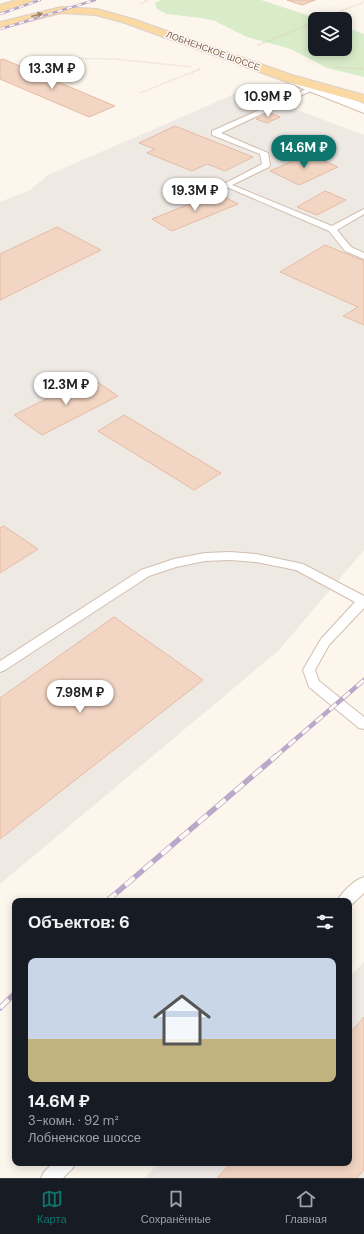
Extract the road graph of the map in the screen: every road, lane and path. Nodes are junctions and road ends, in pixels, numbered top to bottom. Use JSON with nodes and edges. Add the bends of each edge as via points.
{"nodes":[{"id":1,"x":24,"y":0,"type":"edge"},
{"id":2,"x":101,"y":1,"type":"dead end"},
{"id":3,"x":364,"y":2,"type":"edge"},
{"id":4,"x":0,"y":9,"type":"edge"},
{"id":5,"x":339,"y":12,"type":"edge"},
{"id":6,"x":129,"y":20,"type":"junction"},
{"id":7,"x":308,"y":25,"type":"edge"},
{"id":8,"x":0,"y":26,"type":"edge"},
{"id":9,"x":252,"y":47,"type":"dead end"},
{"id":10,"x":33,"y":58,"type":"dead end"},
{"id":11,"x":288,"y":78,"type":"junction"},
{"id":12,"x":313,"y":88,"type":"junction"},
{"id":13,"x":140,"y":93,"type":"dead end"},
{"id":14,"x":364,"y":99,"type":"edge"},
{"id":15,"x":364,"y":109,"type":"edge"},
{"id":16,"x":364,"y":211,"type":"edge"},
{"id":17,"x":332,"y":229,"type":"junction"},
{"id":18,"x":364,"y":256,"type":"edge"},
{"id":19,"x":0,"y":667,"type":"edge"},
{"id":20,"x":364,"y":724,"type":"edge"},
{"id":21,"x":364,"y":883,"type":"edge"},
{"id":22,"x":348,"y":898,"type":"edge"},
{"id":23,"x":63,"y":1166,"type":"edge"},
{"id":24,"x":50,"y":1178,"type":"edge"}],
"edges":[{"from":1,"to":4,"type":"main road"},
{"from":2,"to":6,"type":"main road","via":[[107,8]]},
{"from":3,"to":5,"type":"path"},
{"from":8,"to":6,"type":"main road","one_way":true,"via":[[61,10],[97,12]]},
{"from":6,"to":11,"type":"main road","name":"ЛОБНЕНСКОЕ ШОССЕ"},
{"from":7,"to":9,"type":"path"},
{"from":10,"to":13,"type":"path","via":[[115,59],[202,68]]},
{"from":11,"to":12,"type":"main road","name":"ЛОБНЕНСКОЕ ШОССЕ"},
{"from":11,"to":14,"type":"main road"},
{"from":12,"to":15,"type":"main road","name":"ЛОБНЕНСКОЕ ШОССЕ"},
{"from":12,"to":17,"type":"lane","via":[[214,133],[264,153],[266,165],[226,185]]},
{"from":16,"to":17,"type":"lane"},
{"from":17,"to":18,"type":"lane","via":[[348,249]]},
{"from":19,"to":20,"type":"lane","via":[[145,573],[174,563],[205,557],[256,558],[299,567],[363,601],[325,642],[309,670],[314,684]]},
{"from":21,"to":22,"type":"lane"},
{"from":23,"to":24,"type":"lane"}]}
